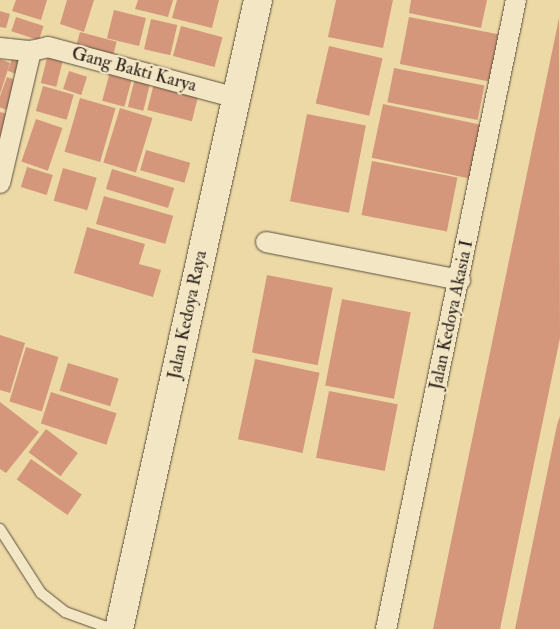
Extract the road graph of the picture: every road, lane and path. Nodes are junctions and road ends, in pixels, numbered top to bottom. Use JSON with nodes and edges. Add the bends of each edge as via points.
{"nodes":[{"id":1,"x":258,"y":0,"type":"edge"},
{"id":2,"x":516,"y":0,"type":"edge"},
{"id":3,"x":0,"y":48,"type":"edge"},
{"id":4,"x":31,"y":51,"type":"junction"},
{"id":5,"x":237,"y":98,"type":"junction"},
{"id":6,"x":0,"y":183,"type":"edge"},
{"id":7,"x":266,"y":242,"type":"dead end"},
{"id":8,"x":460,"y":280,"type":"junction"},
{"id":9,"x":0,"y":529,"type":"edge"},
{"id":10,"x":112,"y":629,"type":"edge"},
{"id":11,"x":119,"y":629,"type":"edge"},
{"id":12,"x":386,"y":629,"type":"edge"}],
"edges":[{"from":1,"to":5,"type":"street","name":"Jalan Kedoya Raya"},
{"from":2,"to":8,"type":"street","name":"Jalan Kedoya Akasia I"},
{"from":3,"to":4,"type":"street","name":"Gang Bakti Karya"},
{"from":4,"to":5,"type":"street","name":"Gang Bakti Karya","via":[[48,47]]},
{"from":4,"to":6,"type":"street"},
{"from":5,"to":11,"type":"street","name":"Jalan Kedoya Raya"},
{"from":7,"to":8,"type":"street"},
{"from":8,"to":12,"type":"street","name":"Jalan Kedoya Akasia I"},
{"from":9,"to":10,"type":"lane","via":[[41,593],[64,612]]}]}
